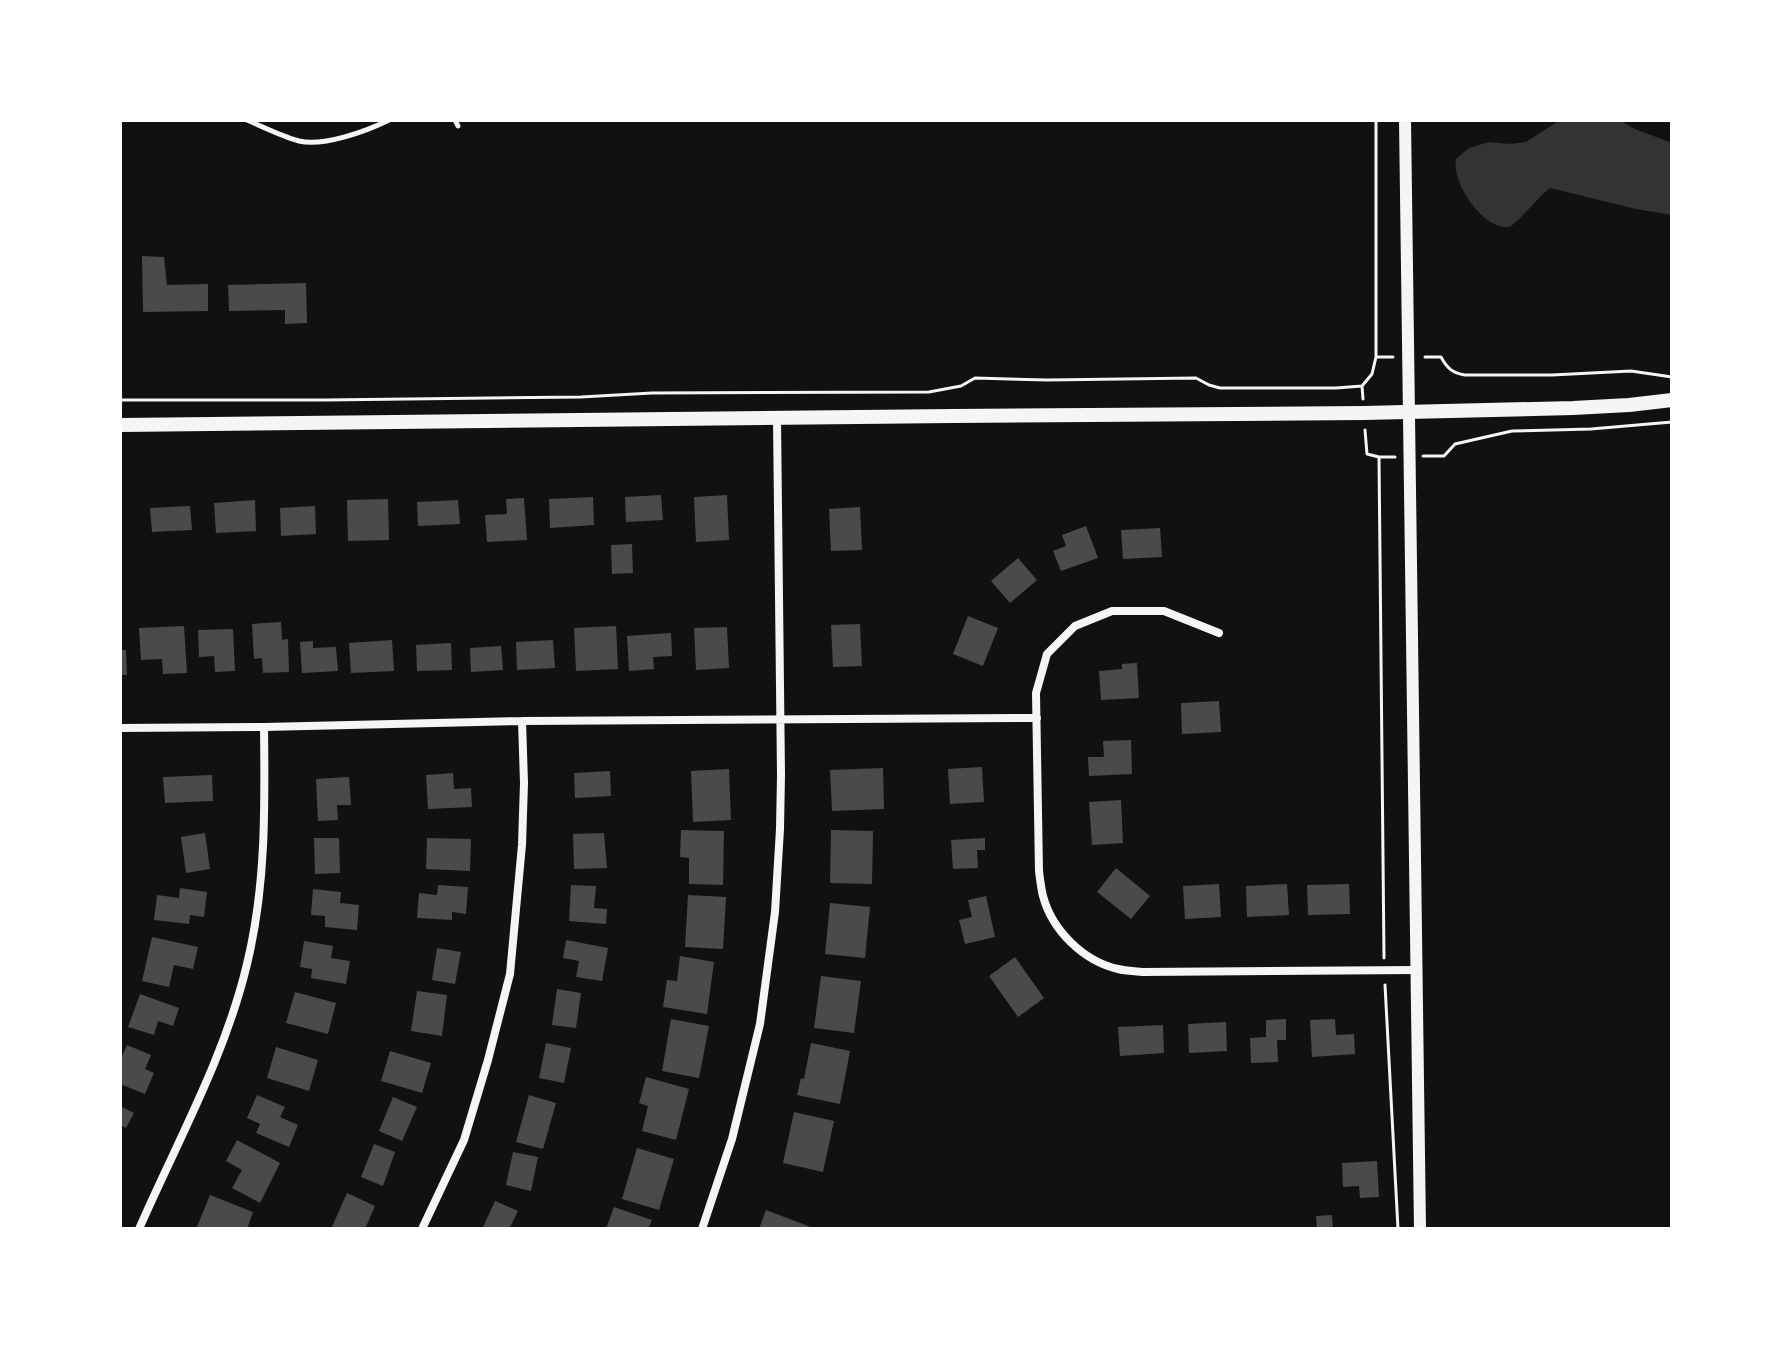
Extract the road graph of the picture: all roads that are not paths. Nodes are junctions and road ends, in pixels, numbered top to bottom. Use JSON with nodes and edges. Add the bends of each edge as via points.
{"nodes":[{"id":1,"x":247,"y":120,"type":"edge"},
{"id":2,"x":389,"y":120,"type":"edge"},
{"id":3,"x":1405,"y":120,"type":"edge"},
{"id":4,"x":1672,"y":400,"type":"edge"},
{"id":5,"x":1409,"y":412,"type":"junction"},
{"id":6,"x":777,"y":419,"type":"junction"},
{"id":7,"x":120,"y":425,"type":"edge"},
{"id":8,"x":1219,"y":633,"type":"dead end"},
{"id":9,"x":1037,"y":718,"type":"junction"},
{"id":10,"x":781,"y":720,"type":"junction"},
{"id":11,"x":522,"y":721,"type":"junction"},
{"id":12,"x":264,"y":727,"type":"junction"},
{"id":13,"x":120,"y":728,"type":"edge"},
{"id":14,"x":1416,"y":970,"type":"junction"},
{"id":15,"x":139,"y":1229,"type":"edge"},
{"id":16,"x":422,"y":1229,"type":"edge"},
{"id":17,"x":702,"y":1229,"type":"edge"},
{"id":18,"x":1420,"y":1229,"type":"edge"}],
"edges":[{"from":1,"to":2,"type":"lane","via":[[302,142],[335,140]]},
{"from":3,"to":5,"type":"street"},
{"from":4,"to":5,"type":"main road"},
{"from":5,"to":6,"type":"main road"},
{"from":5,"to":14,"type":"street"},
{"from":6,"to":7,"type":"main road"},
{"from":6,"to":10,"type":"street"},
{"from":8,"to":9,"type":"street","via":[[1164,611],[1112,611],[1075,626],[1047,654],[1036,693]]},
{"from":9,"to":10,"type":"street"},
{"from":9,"to":14,"type":"street","via":[[1043,897],[1071,944],[1092,958],[1143,972]]},
{"from":10,"to":11,"type":"street"},
{"from":10,"to":17,"type":"street","via":[[775,912],[760,1024],[732,1139]]},
{"from":11,"to":12,"type":"street"},
{"from":11,"to":16,"type":"street","via":[[522,845],[510,974],[464,1140]]},
{"from":12,"to":13,"type":"street"},
{"from":12,"to":15,"type":"street","via":[[262,874],[247,965],[211,1074]]},
{"from":14,"to":18,"type":"street"}]}
